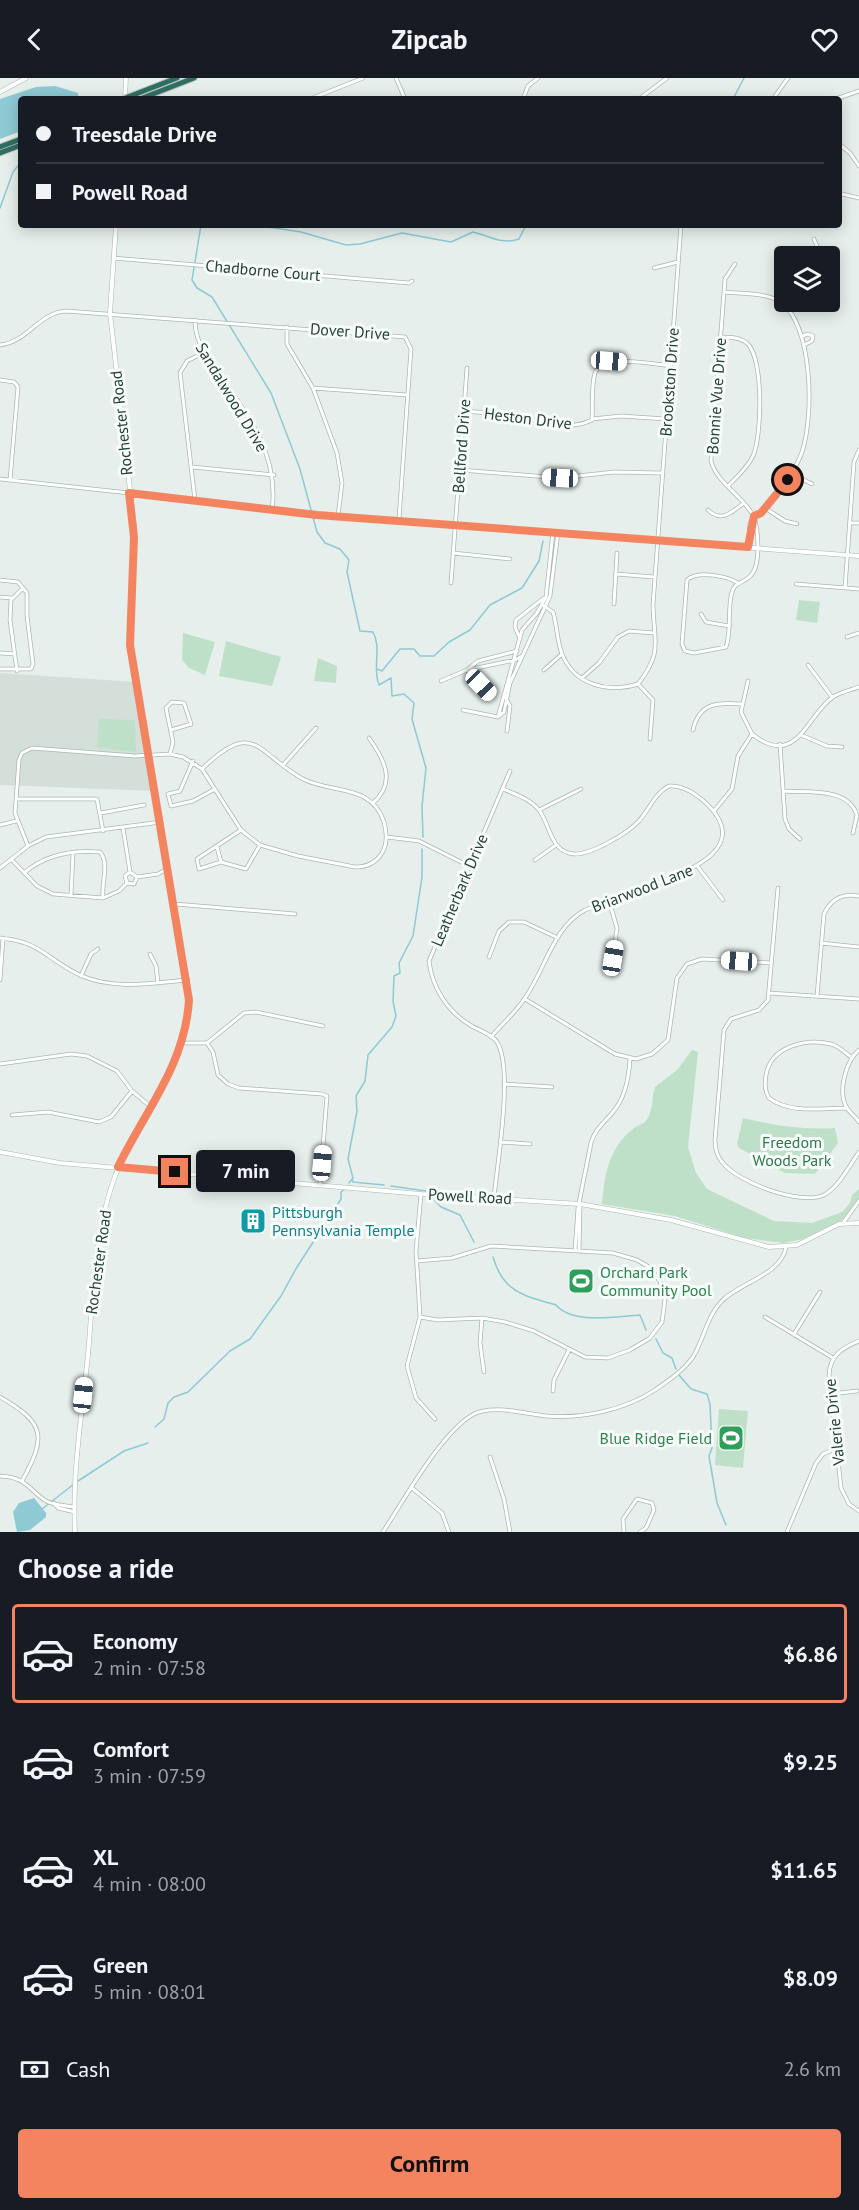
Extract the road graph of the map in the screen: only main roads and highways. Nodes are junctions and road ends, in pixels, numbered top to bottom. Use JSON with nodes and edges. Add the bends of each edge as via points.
{"nodes":[{"id":1,"x":177,"y":78,"type":"edge"},
{"id":2,"x":194,"y":78,"type":"edge"},
{"id":3,"x":131,"y":96,"type":"edge"},
{"id":4,"x":148,"y":96,"type":"edge"},
{"id":5,"x":18,"y":140,"type":"edge"},
{"id":6,"x":18,"y":146,"type":"edge"},
{"id":7,"x":0,"y":147,"type":"edge"},
{"id":8,"x":0,"y":153,"type":"edge"}],
"edges":[{"from":1,"to":3,"type":"highway"},
{"from":2,"to":4,"type":"highway"},
{"from":5,"to":7,"type":"highway"},
{"from":6,"to":8,"type":"highway"}]}
